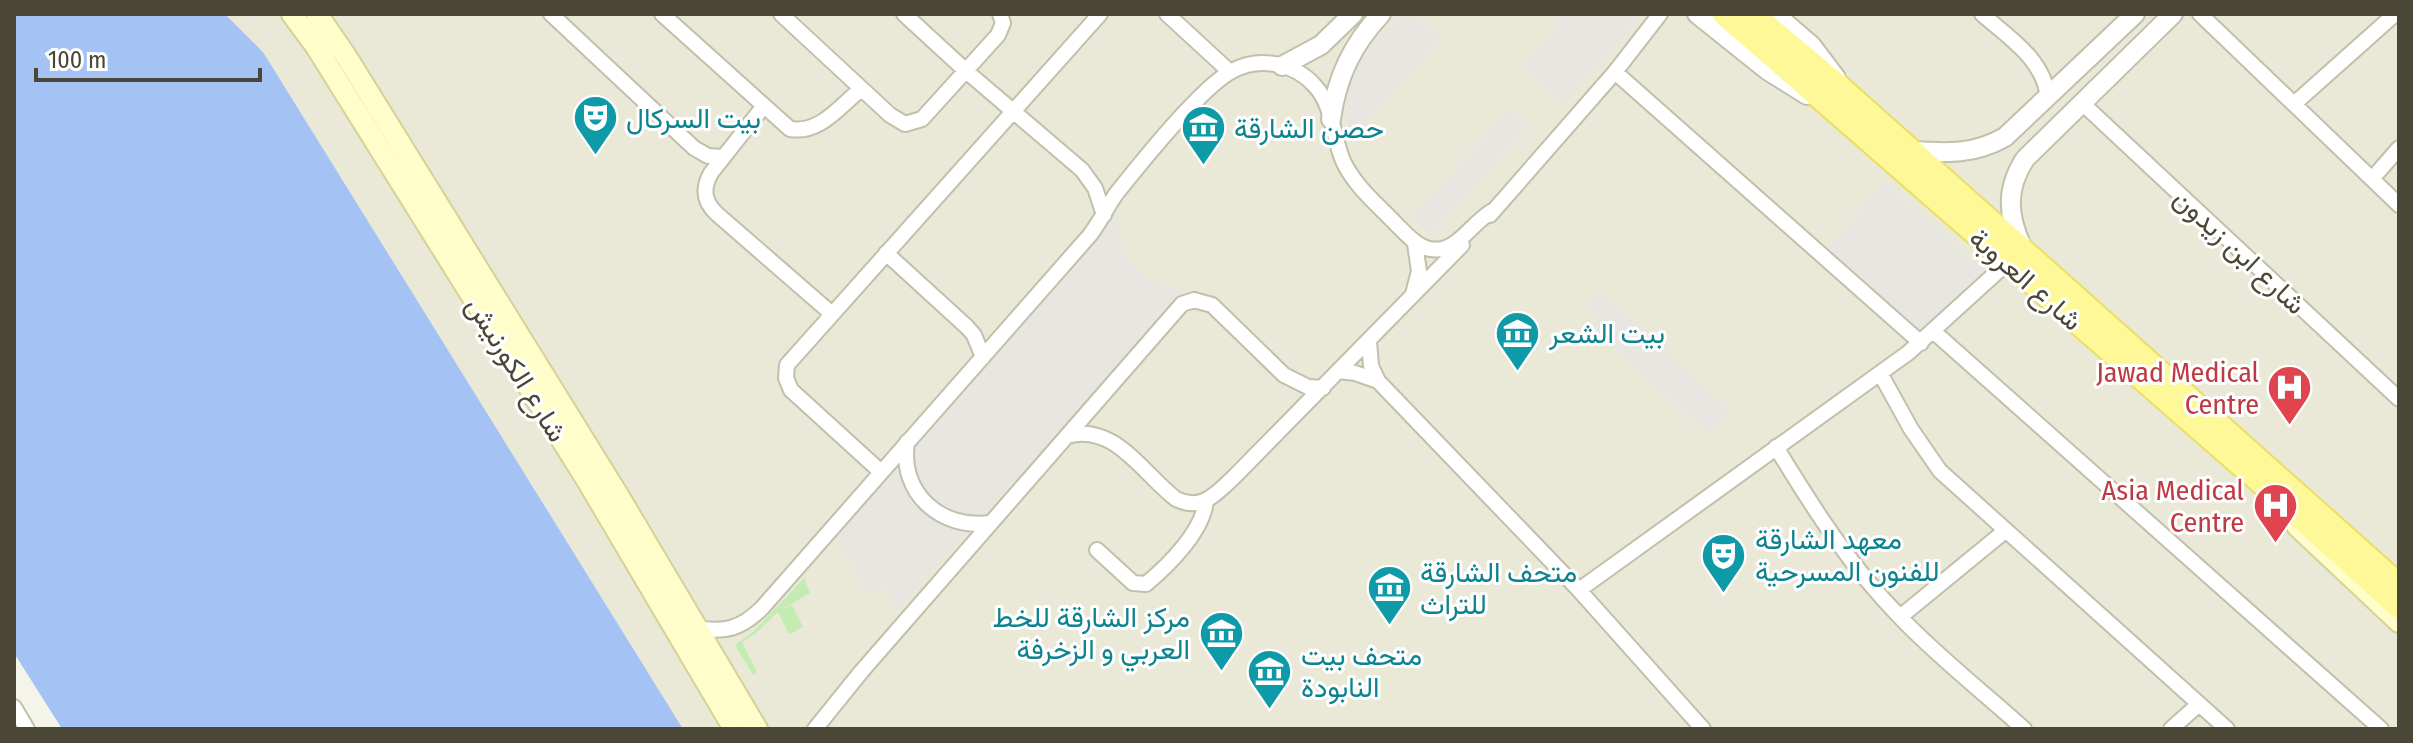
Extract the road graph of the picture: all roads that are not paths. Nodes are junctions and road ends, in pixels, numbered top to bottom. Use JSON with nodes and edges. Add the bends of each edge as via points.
{"nodes":[{"id":1,"x":292,"y":14,"type":"edge"},
{"id":2,"x":317,"y":14,"type":"edge"},
{"id":3,"x":551,"y":14,"type":"edge"},
{"id":4,"x":662,"y":14,"type":"edge"},
{"id":5,"x":781,"y":14,"type":"edge"},
{"id":6,"x":904,"y":14,"type":"edge"},
{"id":7,"x":1000,"y":14,"type":"edge"},
{"id":8,"x":1100,"y":14,"type":"edge"},
{"id":9,"x":1167,"y":14,"type":"edge"},
{"id":10,"x":1353,"y":14,"type":"edge"},
{"id":11,"x":1381,"y":14,"type":"edge"},
{"id":12,"x":1671,"y":14,"type":"edge"},
{"id":13,"x":1697,"y":14,"type":"edge"},
{"id":14,"x":1724,"y":14,"type":"edge"},
{"id":15,"x":1753,"y":14,"type":"edge"},
{"id":16,"x":1775,"y":14,"type":"edge"},
{"id":17,"x":1982,"y":14,"type":"edge"},
{"id":18,"x":2135,"y":14,"type":"edge"},
{"id":19,"x":2173,"y":14,"type":"edge"},
{"id":20,"x":2200,"y":14,"type":"edge"},
{"id":21,"x":2395,"y":14,"type":"edge"},
{"id":22,"x":1658,"y":18,"type":"edge"},
{"id":23,"x":2120,"y":21,"type":"edge"},
{"id":24,"x":2084,"y":63,"type":"junction"},
{"id":25,"x":1282,"y":66,"type":"junction"},
{"id":26,"x":966,"y":71,"type":"junction"},
{"id":27,"x":1230,"y":72,"type":"junction"},
{"id":28,"x":1615,"y":72,"type":"junction"},
{"id":29,"x":861,"y":89,"type":"junction"},
{"id":30,"x":1835,"y":96,"type":"junction"},
{"id":31,"x":2048,"y":98,"type":"junction"},
{"id":32,"x":2082,"y":103,"type":"junction"},
{"id":33,"x":2294,"y":104,"type":"junction"},
{"id":34,"x":763,"y":107,"type":"junction"},
{"id":35,"x":1013,"y":111,"type":"junction"},
{"id":36,"x":1331,"y":119,"type":"junction"},
{"id":37,"x":2399,"y":148,"type":"edge"},
{"id":38,"x":1912,"y":151,"type":"junction"},
{"id":39,"x":723,"y":157,"type":"junction"},
{"id":40,"x":2372,"y":179,"type":"junction"},
{"id":41,"x":2399,"y":205,"type":"edge"},
{"id":42,"x":1494,"y":210,"type":"junction"},
{"id":43,"x":1104,"y":215,"type":"junction"},
{"id":44,"x":1415,"y":244,"type":"junction"},
{"id":45,"x":886,"y":253,"type":"junction"},
{"id":46,"x":2015,"y":256,"type":"junction"},
{"id":47,"x":1412,"y":297,"type":"junction"},
{"id":48,"x":832,"y":314,"type":"junction"},
{"id":49,"x":1933,"y":331,"type":"junction"},
{"id":50,"x":1369,"y":341,"type":"junction"},
{"id":51,"x":1921,"y":343,"type":"junction"},
{"id":52,"x":983,"y":357,"type":"junction"},
{"id":53,"x":1339,"y":371,"type":"junction"},
{"id":54,"x":1880,"y":373,"type":"junction"},
{"id":55,"x":1378,"y":381,"type":"junction"},
{"id":56,"x":1323,"y":388,"type":"junction"},
{"id":57,"x":2399,"y":399,"type":"edge"},
{"id":58,"x":1067,"y":436,"type":"junction"},
{"id":59,"x":907,"y":442,"type":"junction"},
{"id":60,"x":1776,"y":447,"type":"junction"},
{"id":61,"x":881,"y":472,"type":"junction"},
{"id":62,"x":2278,"y":486,"type":"junction"},
{"id":63,"x":1206,"y":501,"type":"junction"},
{"id":64,"x":990,"y":523,"type":"junction"},
{"id":65,"x":2005,"y":531,"type":"junction"},
{"id":66,"x":1097,"y":550,"type":"dead end"},
{"id":67,"x":2399,"y":567,"type":"edge"},
{"id":68,"x":2399,"y":585,"type":"edge"},
{"id":69,"x":1579,"y":590,"type":"junction"},
{"id":70,"x":2399,"y":607,"type":"edge"},
{"id":71,"x":1900,"y":617,"type":"junction"},
{"id":72,"x":2399,"y":622,"type":"edge"},
{"id":73,"x":695,"y":628,"type":"junction"},
{"id":74,"x":2199,"y":704,"type":"junction"},
{"id":75,"x":14,"y":707,"type":"edge"},
{"id":76,"x":27,"y":729,"type":"edge"},
{"id":77,"x":734,"y":729,"type":"edge"},
{"id":78,"x":757,"y":729,"type":"edge"},
{"id":79,"x":815,"y":729,"type":"edge"},
{"id":80,"x":1703,"y":729,"type":"edge"},
{"id":81,"x":2024,"y":729,"type":"edge"},
{"id":82,"x":2171,"y":729,"type":"edge"},
{"id":83,"x":2227,"y":729,"type":"edge"},
{"id":84,"x":2381,"y":729,"type":"edge"}],
"edges":[{"from":1,"to":77,"type":"main road","name":"شارع الكورنيش","via":[[588,482]]},
{"from":2,"to":73,"type":"main road","name":"شارع الكورنيش","via":[[618,495]]},
{"from":3,"to":39,"type":"street","via":[[694,148]]},
{"from":4,"to":34,"type":"street"},
{"from":5,"to":29,"type":"street"},
{"from":6,"to":26,"type":"street"},
{"from":7,"to":26,"type":"street","via":[[1002,29]]},
{"from":8,"to":35,"type":"street"},
{"from":9,"to":27,"type":"street"},
{"from":10,"to":25,"type":"street","via":[[1321,45]]},
{"from":11,"to":36,"type":"street","via":[[1345,64]]},
{"from":12,"to":22,"type":"street"},
{"from":13,"to":30,"type":"street","via":[[1802,93]]},
{"from":14,"to":30,"type":"main road","name":"شارع العروبة"},
{"from":15,"to":30,"type":"main road","name":"شارع العروبة"},
{"from":16,"to":30,"type":"street","via":[[1823,58]]},
{"from":17,"to":31,"type":"street","via":[[2035,61]]},
{"from":18,"to":23,"type":"street"},
{"from":19,"to":32,"type":"street"},
{"from":20,"to":33,"type":"street"},
{"from":21,"to":33,"type":"street"},
{"from":22,"to":28,"type":"street"},
{"from":23,"to":24,"type":"street"},
{"from":24,"to":31,"type":"street"},
{"from":24,"to":32,"type":"street","via":[[2076,88]]},
{"from":25,"to":27,"type":"street","via":[[1262,62]]},
{"from":25,"to":36,"type":"street","via":[[1315,85]]},
{"from":26,"to":29,"type":"street","via":[[914,123],[898,122]]},
{"from":26,"to":35,"type":"street"},
{"from":27,"to":43,"type":"street","via":[[1170,131]]},
{"from":28,"to":42,"type":"street"},
{"from":28,"to":51,"type":"street"},
{"from":29,"to":34,"type":"street","via":[[814,128],[802,131],[790,129]]},
{"from":30,"to":38,"type":"main road","name":"شارع العروبة"},
{"from":30,"to":46,"type":"main road","name":"شارع العروبة"},
{"from":31,"to":38,"type":"street","via":[[2013,132],[1988,146],[1955,154]]},
{"from":32,"to":46,"type":"street","via":[[2025,159],[2013,182],[2009,199]]},
{"from":32,"to":57,"type":"street","name":"شارع ابن زيدون"},
{"from":33,"to":40,"type":"street"},
{"from":34,"to":39,"type":"street"},
{"from":35,"to":43,"type":"street","via":[[1082,170]]},
{"from":35,"to":45,"type":"street"},
{"from":36,"to":44,"type":"street","via":[[1351,175]]},
{"from":37,"to":40,"type":"street"},
{"from":38,"to":46,"type":"main road","name":"شارع العروبة"},
{"from":39,"to":48,"type":"street","via":[[706,181],[710,208]]},
{"from":40,"to":41,"type":"street"},
{"from":42,"to":44,"type":"street","via":[[1448,248]]},
{"from":42,"to":47,"type":"street"},
{"from":43,"to":52,"type":"street"},
{"from":44,"to":47,"type":"street","via":[[1419,271]]},
{"from":45,"to":48,"type":"street"},
{"from":45,"to":52,"type":"street","via":[[974,335]]},
{"from":46,"to":49,"type":"street"},
{"from":46,"to":62,"type":"main road","name":"شارع العروبة"},
{"from":47,"to":50,"type":"street"},
{"from":48,"to":61,"type":"street","via":[[787,365],[786,378],[791,390]]},
{"from":49,"to":51,"type":"street"},
{"from":49,"to":84,"type":"street"},
{"from":50,"to":53,"type":"street"},
{"from":50,"to":55,"type":"street"},
{"from":51,"to":54,"type":"street"},
{"from":52,"to":59,"type":"street"},
{"from":53,"to":55,"type":"street"},
{"from":53,"to":56,"type":"street"},
{"from":54,"to":60,"type":"street"},
{"from":54,"to":65,"type":"street","via":[[1927,455]]},
{"from":55,"to":69,"type":"street"},
{"from":56,"to":58,"type":"street","via":[[1294,382],[1212,305],[1194,300],[1177,308]]},
{"from":56,"to":63,"type":"street"},
{"from":58,"to":63,"type":"street","via":[[1105,436],[1176,499],[1190,504]]},
{"from":58,"to":64,"type":"street"},
{"from":59,"to":61,"type":"street"},
{"from":59,"to":64,"type":"street","via":[[911,483],[931,509],[959,523]]},
{"from":60,"to":69,"type":"street"},
{"from":60,"to":71,"type":"street","via":[[1837,542]]},
{"from":61,"to":73,"type":"street","via":[[749,621],[724,630]]},
{"from":62,"to":67,"type":"main road","via":[[2319,497]]},
{"from":62,"to":68,"type":"main road","name":"شارع العروبة"},
{"from":62,"to":70,"type":"main road","name":"شارع العروبة"},
{"from":62,"to":72,"type":"main road","via":[[2309,540]]},
{"from":63,"to":66,"type":"street","via":[[1194,532],[1146,584],[1133,583]]},
{"from":64,"to":79,"type":"street"},
{"from":65,"to":71,"type":"street"},
{"from":65,"to":74,"type":"street"},
{"from":69,"to":80,"type":"street"},
{"from":71,"to":81,"type":"street"},
{"from":73,"to":78,"type":"main road","name":"شارع الكورنيش"},
{"from":74,"to":82,"type":"street"},
{"from":74,"to":83,"type":"street"},
{"from":75,"to":76,"type":"street"}]}
